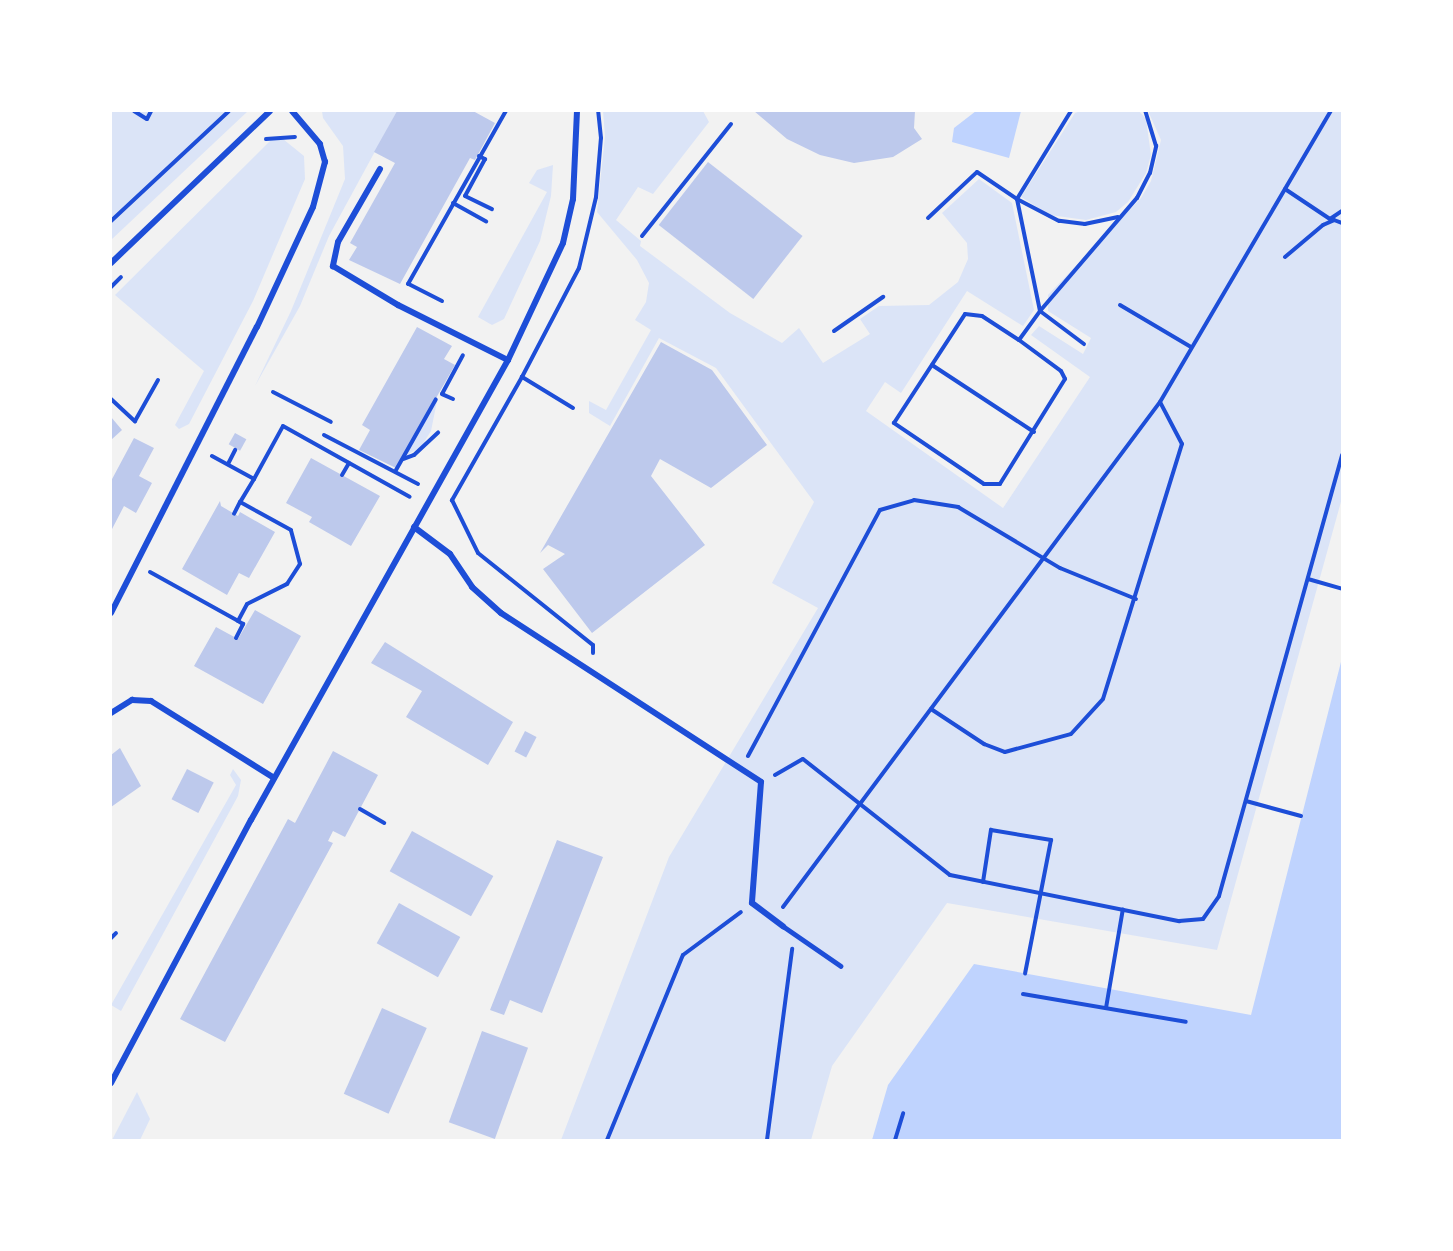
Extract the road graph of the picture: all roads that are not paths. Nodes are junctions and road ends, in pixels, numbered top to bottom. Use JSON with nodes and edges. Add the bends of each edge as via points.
{"nodes":[{"id":1,"x":270,"y":111,"type":"edge"},
{"id":2,"x":292,"y":111,"type":"edge"},
{"id":3,"x":577,"y":111,"type":"edge"},
{"id":4,"x":380,"y":169,"type":"dead end"},
{"id":5,"x":111,"y":263,"type":"edge"},
{"id":6,"x":508,"y":360,"type":"junction"},
{"id":7,"x":414,"y":527,"type":"junction"},
{"id":8,"x":111,"y":614,"type":"edge"},
{"id":9,"x":111,"y":713,"type":"edge"},
{"id":10,"x":274,"y":778,"type":"junction"},
{"id":11,"x":783,"y":926,"type":"joint"},
{"id":12,"x":841,"y":966,"type":"dead end"},
{"id":13,"x":111,"y":1083,"type":"edge"}],
"edges":[{"from":1,"to":5,"type":"street"},
{"from":2,"to":8,"type":"street","via":[[320,144],[325,162],[313,207],[257,327]]},
{"from":3,"to":6,"type":"street","via":[[573,199],[563,243]]},
{"from":4,"to":6,"type":"street","via":[[338,242],[333,266],[360,284]]},
{"from":6,"to":7,"type":"street"},
{"from":7,"to":10,"type":"street"},
{"from":7,"to":11,"type":"street","via":[[450,554],[486,601],[761,782],[752,903]]},
{"from":9,"to":10,"type":"street","via":[[132,700],[151,700]]},
{"from":10,"to":13,"type":"street"},
{"from":11,"to":12,"type":"lane"}]}
